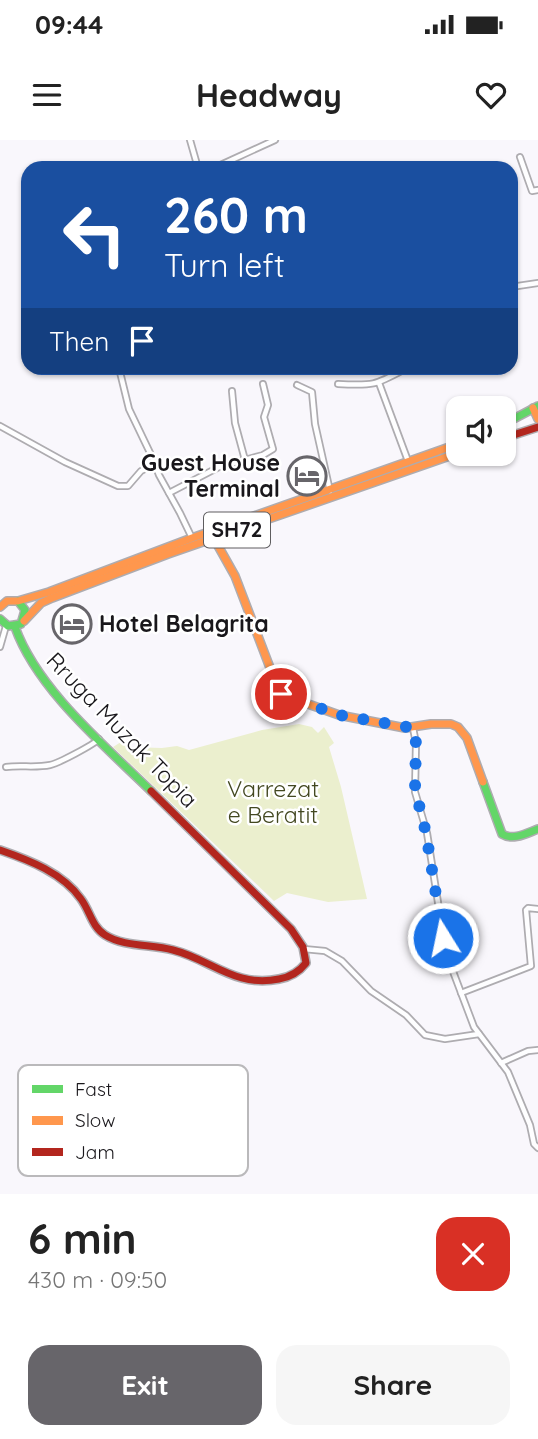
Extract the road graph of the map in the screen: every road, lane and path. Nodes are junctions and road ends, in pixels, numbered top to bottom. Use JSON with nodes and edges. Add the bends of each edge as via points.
{"nodes":[{"id":1,"x":190,"y":140,"type":"edge"},
{"id":2,"x":275,"y":140,"type":"edge"},
{"id":3,"x":520,"y":156,"type":"dead end"},
{"id":4,"x":196,"y":161,"type":"edge"},
{"id":5,"x":229,"y":161,"type":"edge"},
{"id":6,"x":538,"y":190,"type":"edge"},
{"id":7,"x":538,"y":283,"type":"edge"},
{"id":8,"x":518,"y":286,"type":"edge"},
{"id":9,"x":121,"y":375,"type":"edge"},
{"id":10,"x":394,"y":375,"type":"edge"},
{"id":11,"x":379,"y":383,"type":"junction"},
{"id":12,"x":263,"y":384,"type":"dead end"},
{"id":13,"x":338,"y":384,"type":"dead end"},
{"id":14,"x":297,"y":385,"type":"dead end"},
{"id":15,"x":232,"y":391,"type":"dead end"},
{"id":16,"x":536,"y":407,"type":"edge"},
{"id":17,"x":516,"y":418,"type":"edge"},
{"id":18,"x":538,"y":419,"type":"edge"},
{"id":19,"x":0,"y":426,"type":"edge"},
{"id":20,"x":538,"y":427,"type":"edge"},
{"id":21,"x":516,"y":434,"type":"edge"},
{"id":22,"x":446,"y":452,"type":"edge"},
{"id":23,"x":446,"y":455,"type":"edge"},
{"id":24,"x":439,"y":456,"type":"junction"},
{"id":25,"x":245,"y":460,"type":"junction"},
{"id":26,"x":409,"y":463,"type":"junction"},
{"id":27,"x":155,"y":468,"type":"junction"},
{"id":28,"x":169,"y":493,"type":"junction"},
{"id":29,"x":330,"y":493,"type":"junction"},
{"id":30,"x":212,"y":535,"type":"junction"},
{"id":31,"x":192,"y":538,"type":"junction"},
{"id":32,"x":116,"y":571,"type":"junction"},
{"id":33,"x":18,"y":601,"type":"junction"},
{"id":34,"x":2,"y":604,"type":"edge"},
{"id":35,"x":24,"y":621,"type":"junction"},
{"id":36,"x":4,"y":622,"type":"edge"},
{"id":37,"x":0,"y":647,"type":"edge"},
{"id":38,"x":413,"y":728,"type":"junction"},
{"id":39,"x":99,"y":739,"type":"junction"},
{"id":40,"x":6,"y":768,"type":"dead end"},
{"id":41,"x":538,"y":829,"type":"edge"},
{"id":42,"x":0,"y":850,"type":"edge"},
{"id":43,"x":538,"y":909,"type":"edge"},
{"id":44,"x":304,"y":949,"type":"junction"},
{"id":45,"x":461,"y":993,"type":"junction"},
{"id":46,"x":479,"y":1034,"type":"junction"},
{"id":47,"x":538,"y":1050,"type":"edge"},
{"id":48,"x":501,"y":1063,"type":"junction"},
{"id":49,"x":538,"y":1148,"type":"edge"}],
"edges":[{"from":1,"to":4,"type":"street"},
{"from":2,"to":5,"type":"street"},
{"from":3,"to":6,"type":"street","via":[[532,191]]},
{"from":7,"to":8,"type":"street"},
{"from":9,"to":27,"type":"street","via":[[129,410]]},
{"from":10,"to":11,"type":"street"},
{"from":11,"to":13,"type":"street"},
{"from":11,"to":26,"type":"street"},
{"from":12,"to":25,"type":"street","via":[[268,405],[264,417],[273,449]]},
{"from":14,"to":29,"type":"street","via":[[312,392],[314,424]]},
{"from":15,"to":25,"type":"street"},
{"from":16,"to":17,"type":"street"},
{"from":16,"to":18,"type":"street"},
{"from":19,"to":27,"type":"street","via":[[118,486],[128,486],[141,471]]},
{"from":20,"to":21,"type":"street"},
{"from":22,"to":24,"type":"street","number":"SH72"},
{"from":23,"to":24,"type":"street","number":"SH72"},
{"from":24,"to":26,"type":"street","number":"SH72"},
{"from":24,"to":29,"type":"street","number":"SH72"},
{"from":25,"to":28,"type":"street","via":[[219,467]]},
{"from":26,"to":29,"type":"street","number":"SH72"},
{"from":27,"to":28,"type":"street"},
{"from":28,"to":31,"type":"street"},
{"from":29,"to":30,"type":"street","number":"SH72"},
{"from":30,"to":31,"type":"street","number":"SH72"},
{"from":30,"to":32,"type":"street","number":"SH72"},
{"from":30,"to":38,"type":"street","via":[[234,576],[281,694],[339,715]]},
{"from":31,"to":32,"type":"street","number":"SH72"},
{"from":32,"to":33,"type":"street","number":"SH72"},
{"from":32,"to":35,"type":"street","number":"SH72","via":[[41,603]]},
{"from":33,"to":34,"type":"street","number":"SH72"},
{"from":33,"to":35,"type":"street","via":[[26,610]]},
{"from":35,"to":36,"type":"street","number":"SH72"},
{"from":36,"to":37,"type":"street"},
{"from":36,"to":39,"type":"street","name":"Rruga Muzak Topia","via":[[54,693]]},
{"from":38,"to":41,"type":"street","via":[[441,723],[458,727],[467,738],[498,829],[511,838]]},
{"from":38,"to":45,"type":"street","via":[[415,792],[446,953]]},
{"from":39,"to":40,"type":"street","via":[[50,765]]},
{"from":39,"to":44,"type":"street","name":"Rruga Muzak Topia","via":[[272,908]]},
{"from":42,"to":44,"type":"street","via":[[68,885],[102,933],[112,938],[174,950],[245,980],[299,974],[306,963]]},
{"from":43,"to":45,"type":"street","via":[[526,910],[531,966]]},
{"from":44,"to":46,"type":"street","via":[[325,950],[342,961],[428,1037]]},
{"from":45,"to":46,"type":"street"},
{"from":46,"to":48,"type":"street"},
{"from":47,"to":48,"type":"street"},
{"from":48,"to":49,"type":"street"}]}
